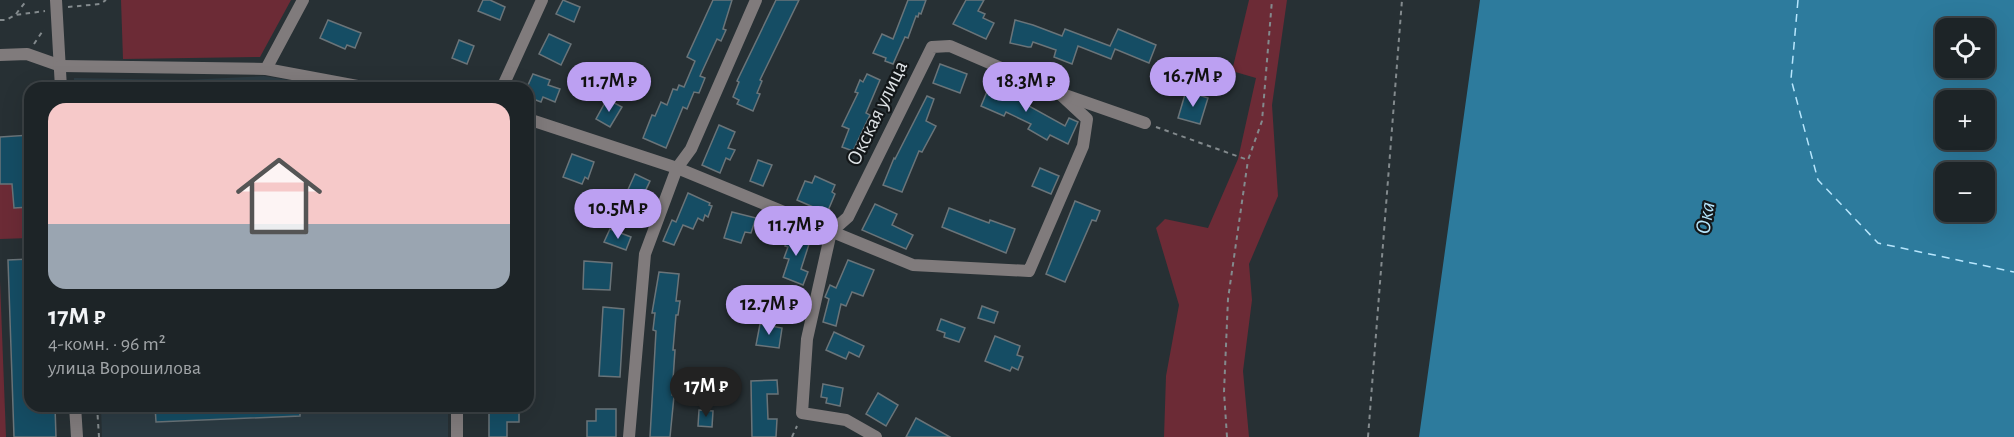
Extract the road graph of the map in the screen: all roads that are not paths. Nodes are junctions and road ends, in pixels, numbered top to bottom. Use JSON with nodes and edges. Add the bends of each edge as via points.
{"nodes":[{"id":1,"x":303,"y":0,"type":"edge"},
{"id":2,"x":542,"y":0,"type":"edge"},
{"id":3,"x":756,"y":0,"type":"edge"},
{"id":4,"x":57,"y":4,"type":"edge"},
{"id":5,"x":0,"y":55,"type":"edge"},
{"id":6,"x":61,"y":66,"type":"junction"},
{"id":7,"x":266,"y":69,"type":"junction"},
{"id":8,"x":61,"y":82,"type":"edge"},
{"id":9,"x":336,"y":82,"type":"edge"},
{"id":10,"x":505,"y":82,"type":"edge"},
{"id":11,"x":1059,"y":93,"type":"junction"},
{"id":12,"x":534,"y":121,"type":"edge"},
{"id":13,"x":1145,"y":123,"type":"road end"},
{"id":14,"x":677,"y":168,"type":"junction"},
{"id":15,"x":831,"y":232,"type":"junction"},
{"id":16,"x":75,"y":412,"type":"edge"},
{"id":17,"x":457,"y":412,"type":"edge"},
{"id":18,"x":77,"y":437,"type":"edge"},
{"id":19,"x":457,"y":437,"type":"edge"},
{"id":20,"x":629,"y":437,"type":"edge"},
{"id":21,"x":876,"y":437,"type":"edge"}],
"edges":[{"from":1,"to":7,"type":"street"},
{"from":2,"to":10,"type":"street"},
{"from":3,"to":14,"type":"street","via":[[691,149]]},
{"from":4,"to":6,"type":"street"},
{"from":5,"to":6,"type":"street","via":[[27,54]]},
{"from":6,"to":7,"type":"street"},
{"from":6,"to":8,"type":"street"},
{"from":7,"to":9,"type":"street"},
{"from":11,"to":13,"type":"street","name":"Окская улица"},
{"from":11,"to":15,"type":"street","name":"Окская улица","via":[[950,46],[932,47],[848,217]]},
{"from":11,"to":15,"type":"street","via":[[1087,119],[1083,146],[1029,271],[913,265]]},
{"from":12,"to":14,"type":"street"},
{"from":14,"to":15,"type":"street"},
{"from":14,"to":20,"type":"street","via":[[645,254]]},
{"from":15,"to":21,"type":"street","via":[[807,339],[802,413],[846,420]]},
{"from":16,"to":18,"type":"street"},
{"from":17,"to":19,"type":"street"}]}
